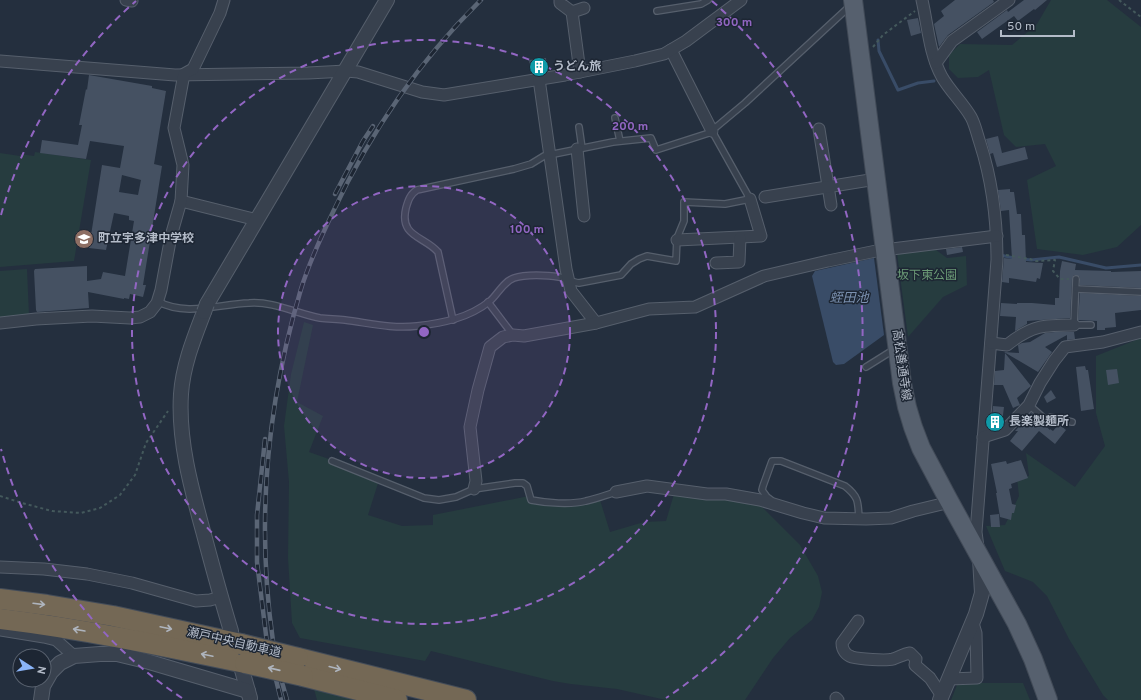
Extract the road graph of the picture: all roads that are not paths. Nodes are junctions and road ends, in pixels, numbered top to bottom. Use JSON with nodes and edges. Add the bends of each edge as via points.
{"nodes":[{"id":1,"x":126,"y":0,"type":"edge"},
{"id":2,"x":132,"y":0,"type":"edge"},
{"id":3,"x":224,"y":0,"type":"edge"},
{"id":4,"x":387,"y":0,"type":"edge"},
{"id":5,"x":560,"y":0,"type":"edge"},
{"id":6,"x":708,"y":0,"type":"edge"},
{"id":7,"x":741,"y":0,"type":"edge"},
{"id":8,"x":1009,"y":0,"type":"edge"},
{"id":9,"x":854,"y":1,"type":"edge"},
{"id":10,"x":923,"y":2,"type":"edge"},
{"id":11,"x":729,"y":4,"type":"edge"},
{"id":12,"x":584,"y":8,"type":"dead end"},
{"id":13,"x":657,"y":11,"type":"dead end"},
{"id":14,"x":572,"y":12,"type":"junction"},
{"id":15,"x":671,"y":50,"type":"junction"},
{"id":16,"x":0,"y":61,"type":"edge"},
{"id":17,"x":936,"y":63,"type":"junction"},
{"id":18,"x":346,"y":71,"type":"junction"},
{"id":19,"x":580,"y":72,"type":"junction"},
{"id":20,"x":184,"y":74,"type":"junction"},
{"id":21,"x":539,"y":79,"type":"junction"},
{"id":22,"x":615,"y":118,"type":"dead end"},
{"id":23,"x":579,"y":127,"type":"dead end"},
{"id":24,"x":819,"y":129,"type":"dead end"},
{"id":25,"x":712,"y":130,"type":"junction"},
{"id":26,"x":620,"y":141,"type":"junction"},
{"id":27,"x":580,"y":149,"type":"junction"},
{"id":28,"x":549,"y":155,"type":"junction"},
{"id":29,"x":876,"y":179,"type":"junction"},
{"id":30,"x":829,"y":188,"type":"junction"},
{"id":31,"x":765,"y":197,"type":"dead end"},
{"id":32,"x":750,"y":199,"type":"junction"},
{"id":33,"x":181,"y":201,"type":"junction"},
{"id":34,"x":832,"y":205,"type":"dead end"},
{"id":35,"x":584,"y":216,"type":"dead end"},
{"id":36,"x":257,"y":220,"type":"junction"},
{"id":37,"x":997,"y":236,"type":"junction"},
{"id":38,"x":740,"y":238,"type":"junction"},
{"id":39,"x":677,"y":240,"type":"junction"},
{"id":40,"x":886,"y":250,"type":"junction"},
{"id":41,"x":716,"y":263,"type":"dead end"},
{"id":42,"x":1076,"y":279,"type":"road end"},
{"id":43,"x":569,"y":281,"type":"junction"},
{"id":44,"x":1076,"y":289,"type":"junction"},
{"id":45,"x":1141,"y":292,"type":"edge"},
{"id":46,"x":157,"y":301,"type":"junction"},
{"id":47,"x":488,"y":302,"type":"junction"},
{"id":48,"x":453,"y":320,"type":"junction"},
{"id":49,"x":0,"y":323,"type":"edge"},
{"id":50,"x":596,"y":323,"type":"junction"},
{"id":51,"x":1074,"y":325,"type":"junction"},
{"id":52,"x":1091,"y":325,"type":"dead end"},
{"id":53,"x":1141,"y":326,"type":"edge"},
{"id":54,"x":1141,"y":332,"type":"edge"},
{"id":55,"x":513,"y":335,"type":"junction"},
{"id":56,"x":1128,"y":336,"type":"junction"},
{"id":57,"x":991,"y":343,"type":"junction"},
{"id":58,"x":898,"y":350,"type":"junction"},
{"id":59,"x":866,"y":368,"type":"dead end"},
{"id":60,"x":1029,"y":406,"type":"junction"},
{"id":61,"x":1072,"y":422,"type":"dead end"},
{"id":62,"x":983,"y":437,"type":"junction"},
{"id":63,"x":332,"y":462,"type":"dead end"},
{"id":64,"x":474,"y":488,"type":"junction"},
{"id":65,"x":616,"y":492,"type":"joint"},
{"id":66,"x":948,"y":499,"type":"junction"},
{"id":67,"x":784,"y":508,"type":"junction"},
{"id":68,"x":859,"y":519,"type":"junction"},
{"id":69,"x":980,"y":558,"type":"junction"},
{"id":70,"x":0,"y":567,"type":"edge"},
{"id":71,"x":221,"y":597,"type":"junction"},
{"id":72,"x":0,"y":599,"type":"edge"},
{"id":73,"x":0,"y":619,"type":"edge"},
{"id":74,"x":858,"y":621,"type":"dead end"},
{"id":75,"x":972,"y":622,"type":"junction"},
{"id":76,"x":0,"y":630,"type":"edge"},
{"id":77,"x":240,"y":652,"type":"junction"},
{"id":78,"x":74,"y":656,"type":"junction"},
{"id":79,"x":300,"y":667,"type":"junction"},
{"id":80,"x":948,"y":679,"type":"junction"},
{"id":81,"x":250,"y":696,"type":"edge"},
{"id":82,"x":941,"y":698,"type":"edge"},
{"id":83,"x":42,"y":700,"type":"edge"},
{"id":84,"x":397,"y":700,"type":"edge"},
{"id":85,"x":466,"y":700,"type":"edge"},
{"id":86,"x":1048,"y":700,"type":"edge"}],
"edges":[{"from":1,"to":2,"type":"street"},
{"from":3,"to":20,"type":"street","via":[[193,69]]},
{"from":4,"to":18,"type":"street"},
{"from":5,"to":14,"type":"street","via":[[560,3]]},
{"from":6,"to":13,"type":"lane","via":[[701,4]]},
{"from":7,"to":11,"type":"street"},
{"from":8,"to":17,"type":"street","via":[[952,41]]},
{"from":9,"to":25,"type":"lane","via":[[745,103]]},
{"from":9,"to":29,"type":"main road","name":"高松善通寺線"},
{"from":10,"to":17,"type":"street"},
{"from":11,"to":15,"type":"street","via":[[686,41]]},
{"from":12,"to":14,"type":"street"},
{"from":14,"to":19,"type":"street"},
{"from":15,"to":19,"type":"street","via":[[664,54]]},
{"from":15,"to":25,"type":"street"},
{"from":16,"to":20,"type":"street"},
{"from":17,"to":37,"type":"street","via":[[970,116],[978,136],[987,166]]},
{"from":18,"to":20,"type":"street"},
{"from":18,"to":21,"type":"street","via":[[358,72],[422,92],[444,95]]},
{"from":18,"to":36,"type":"street"},
{"from":19,"to":21,"type":"street"},
{"from":20,"to":33,"type":"street","via":[[174,128],[183,165]]},
{"from":21,"to":28,"type":"street"},
{"from":22,"to":26,"type":"lane"},
{"from":23,"to":27,"type":"lane"},
{"from":24,"to":30,"type":"street"},
{"from":25,"to":26,"type":"lane","via":[[656,150],[651,138]]},
{"from":25,"to":32,"type":"lane"},
{"from":26,"to":27,"type":"lane"},
{"from":27,"to":28,"type":"lane"},
{"from":27,"to":35,"type":"street","via":[[588,197]]},
{"from":28,"to":43,"type":"street"},
{"from":28,"to":48,"type":"lane","via":[[514,169],[412,193],[406,208],[407,228],[411,234],[433,246],[438,252]]},
{"from":29,"to":30,"type":"street"},
{"from":29,"to":40,"type":"main road","name":"高松善通寺線"},
{"from":30,"to":31,"type":"street"},
{"from":30,"to":34,"type":"street"},
{"from":32,"to":38,"type":"street","via":[[761,236]]},
{"from":32,"to":39,"type":"lane","via":[[725,204],[684,202],[684,221]]},
{"from":33,"to":36,"type":"street"},
{"from":33,"to":46,"type":"street"},
{"from":36,"to":71,"type":"street","via":[[205,308],[184,371],[181,394],[181,422],[191,485]]},
{"from":37,"to":40,"type":"street"},
{"from":37,"to":57,"type":"street"},
{"from":38,"to":39,"type":"street"},
{"from":38,"to":41,"type":"street","via":[[739,262]]},
{"from":39,"to":43,"type":"lane","via":[[676,260],[647,256],[631,264],[622,275],[579,283]]},
{"from":40,"to":50,"type":"street","via":[[764,276],[695,307],[649,309]]},
{"from":40,"to":58,"type":"main road","name":"高松善通寺線"},
{"from":42,"to":44,"type":"lane"},
{"from":43,"to":47,"type":"lane","via":[[545,276],[513,278]]},
{"from":43,"to":50,"type":"street","via":[[571,291]]},
{"from":44,"to":45,"type":"lane"},
{"from":44,"to":51,"type":"lane"},
{"from":46,"to":48,"type":"lane","via":[[184,309],[250,302],[320,318],[380,326],[416,326]]},
{"from":46,"to":49,"type":"street","via":[[150,312],[140,317],[78,317]]},
{"from":47,"to":48,"type":"lane"},
{"from":47,"to":55,"type":"lane"},
{"from":50,"to":55,"type":"street","via":[[524,336]]},
{"from":51,"to":52,"type":"lane"},
{"from":51,"to":57,"type":"street","via":[[1046,325],[1018,336],[1007,345]]},
{"from":53,"to":56,"type":"street"},
{"from":54,"to":56,"type":"street"},
{"from":55,"to":64,"type":"street","via":[[503,337],[490,347],[478,390],[470,427],[476,481]]},
{"from":56,"to":60,"type":"street","via":[[1065,347],[1040,383]]},
{"from":57,"to":62,"type":"street"},
{"from":58,"to":59,"type":"lane","via":[[890,352]]},
{"from":58,"to":66,"type":"main road","name":"高松善通寺線","via":[[913,427]]},
{"from":60,"to":61,"type":"lane","via":[[1046,420],[1050,417]]},
{"from":60,"to":62,"type":"street","via":[[1005,430]]},
{"from":62,"to":69,"type":"street","via":[[976,532]]},
{"from":63,"to":64,"type":"lane","via":[[424,498],[439,500],[467,493]]},
{"from":64,"to":65,"type":"lane","via":[[523,483],[527,486],[532,500],[562,503],[587,501]]},
{"from":65,"to":67,"type":"street","via":[[647,486],[726,494],[760,500]]},
{"from":66,"to":68,"type":"street","via":[[942,504],[891,518]]},
{"from":66,"to":69,"type":"main road","name":"高松善通寺線"},
{"from":67,"to":68,"type":"street","via":[[824,518]]},
{"from":67,"to":68,"type":"lane","via":[[766,497],[762,490],[772,461],[781,461],[845,486],[854,493],[858,502]]},
{"from":69,"to":75,"type":"street","via":[[982,593]]},
{"from":69,"to":86,"type":"main road","name":"高松善通寺線","via":[[1017,624]]},
{"from":70,"to":71,"type":"street","via":[[87,574],[132,583],[196,601]]},
{"from":71,"to":77,"type":"street"},
{"from":72,"to":77,"type":"highway","name":"瀬戸中央自動車道","one_way":true,"via":[[113,616]]},
{"from":77,"to":73,"type":"highway","name":"瀬戸中央自動車道","one_way":true},
{"from":74,"to":82,"type":"street","via":[[842,643],[846,653],[852,657],[880,660],[910,653],[916,659],[914,665],[930,678]]},
{"from":75,"to":80,"type":"street"},
{"from":75,"to":80,"type":"street","via":[[976,633],[977,678]]},
{"from":76,"to":78,"type":"street","via":[[56,640]]},
{"from":77,"to":79,"type":"highway","name":"瀬戸中央自動車道","bridge":true},
{"from":77,"to":81,"type":"street"},
{"from":78,"to":81,"type":"street","via":[[117,654],[146,661]]},
{"from":78,"to":83,"type":"street","via":[[60,662],[51,672],[43,686]]},
{"from":79,"to":84,"type":"highway","name":"瀬戸中央自動車道"},
{"from":79,"to":85,"type":"highway","name":"瀬戸中央自動車道","one_way":true},
{"from":80,"to":82,"type":"street"}]}
